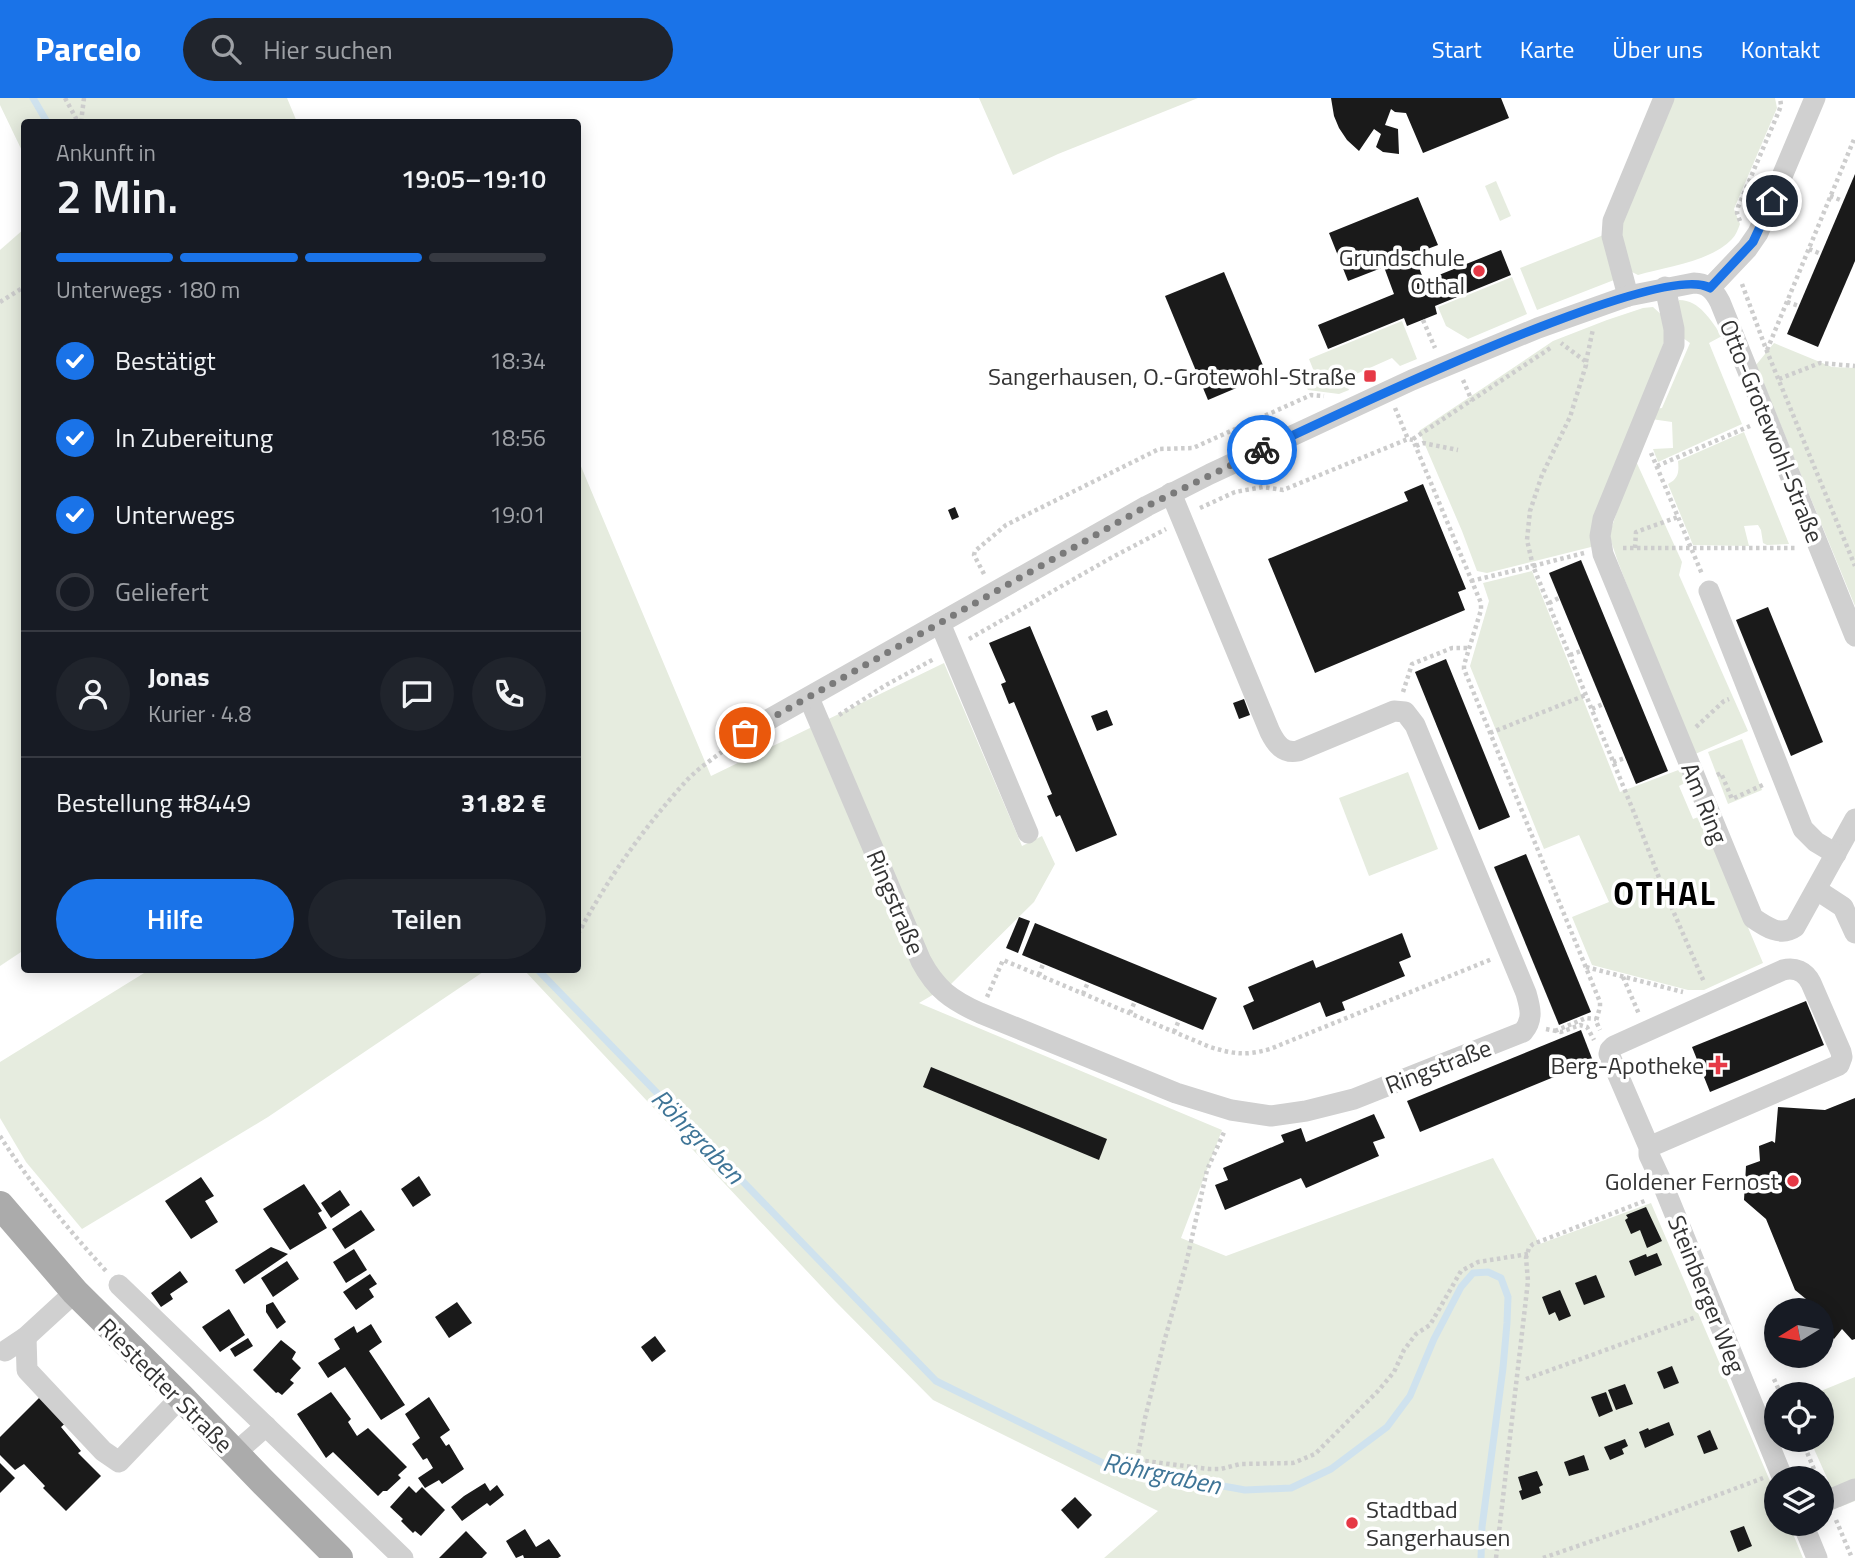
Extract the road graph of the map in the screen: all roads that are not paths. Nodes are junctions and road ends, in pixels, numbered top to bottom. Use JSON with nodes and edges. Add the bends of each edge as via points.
{"nodes":[{"id":1,"x":1664,"y":98,"type":"edge"},
{"id":2,"x":1815,"y":98,"type":"edge"},
{"id":3,"x":1665,"y":287,"type":"junction"},
{"id":4,"x":1710,"y":288,"type":"junction"},
{"id":5,"x":1628,"y":296,"type":"junction"},
{"id":6,"x":1171,"y":493,"type":"junction"},
{"id":7,"x":1709,"y":591,"type":"road end"},
{"id":8,"x":940,"y":624,"type":"junction"},
{"id":9,"x":1855,"y":636,"type":"edge"},
{"id":10,"x":809,"y":698,"type":"junction"},
{"id":11,"x":745,"y":733,"type":"road end"},
{"id":12,"x":1855,"y":819,"type":"edge"},
{"id":13,"x":1028,"y":833,"type":"dead end"},
{"id":14,"x":1836,"y":854,"type":"junction"},
{"id":15,"x":1816,"y":890,"type":"junction"},
{"id":16,"x":1855,"y":933,"type":"edge"},
{"id":17,"x":1649,"y":1147,"type":"junction"},
{"id":18,"x":0,"y":1205,"type":"edge"},
{"id":19,"x":119,"y":1285,"type":"road end"},
{"id":20,"x":75,"y":1292,"type":"junction"},
{"id":21,"x":26,"y":1338,"type":"junction"},
{"id":22,"x":5,"y":1351,"type":"dead end"},
{"id":23,"x":181,"y":1397,"type":"junction"},
{"id":24,"x":265,"y":1426,"type":"junction"},
{"id":25,"x":234,"y":1453,"type":"junction"},
{"id":26,"x":1779,"y":1466,"type":"edge"},
{"id":27,"x":1855,"y":1489,"type":"edge"},
{"id":28,"x":1834,"y":1498,"type":"edge"},
{"id":29,"x":1808,"y":1536,"type":"edge"},
{"id":30,"x":339,"y":1558,"type":"edge"},
{"id":31,"x":403,"y":1558,"type":"edge"},
{"id":32,"x":1817,"y":1558,"type":"edge"}],
"edges":[{"from":1,"to":5,"type":"street","via":[[1613,221],[1612,236]]},
{"from":2,"to":4,"type":"street","via":[[1758,233]]},
{"from":3,"to":4,"type":"street","via":[[1699,283]]},
{"from":3,"to":5,"type":"street"},
{"from":3,"to":15,"type":"street","name":"Am Ring","via":[[1674,345],[1603,519],[1602,548],[1752,915],[1787,932],[1795,927]]},
{"from":4,"to":9,"type":"street","name":"Otto-Grotewohl-Straße","via":[[1723,309]]},
{"from":5,"to":6,"type":"street","via":[[1388,391]]},
{"from":6,"to":8,"type":"street"},
{"from":6,"to":10,"type":"street","name":"Ringstraße","via":[[1280,748],[1298,751],[1396,711],[1410,716],[1530,1007],[1528,1026],[1517,1035],[1341,1103],[1261,1115],[1163,1088],[979,1013],[943,993],[924,967]]},
{"from":7,"to":14,"type":"street","via":[[1803,829]]},
{"from":8,"to":10,"type":"street"},
{"from":8,"to":13,"type":"street"},
{"from":10,"to":11,"type":"street"},
{"from":12,"to":14,"type":"street","name":"Am Ring"},
{"from":14,"to":15,"type":"street","name":"Am Ring"},
{"from":15,"to":16,"type":"street","via":[[1843,906]]},
{"from":17,"to":17,"type":"street","name":"Steinberger Weg","via":[[1835,1068],[1841,1052],[1811,983],[1800,971],[1783,970],[1614,1046],[1610,1055]]},
{"from":17,"to":26,"type":"street","name":"Steinberger Weg","via":[[1648,1155]]},
{"from":18,"to":20,"type":"main road","name":"Riestedter Straße"},
{"from":19,"to":24,"type":"street","name":"Riestedter Straße"},
{"from":20,"to":21,"type":"street"},
{"from":20,"to":23,"type":"main road","name":"Riestedter Straße"},
{"from":21,"to":22,"type":"street"},
{"from":21,"to":23,"type":"street","via":[[27,1370],[103,1451],[119,1462]]},
{"from":23,"to":25,"type":"main road","name":"Riestedter Straße"},
{"from":24,"to":25,"type":"street"},
{"from":24,"to":31,"type":"street","name":"Riestedter Straße"},
{"from":25,"to":30,"type":"main road","name":"Riestedter Straße"},
{"from":27,"to":28,"type":"street"},
{"from":29,"to":32,"type":"street"}]}
